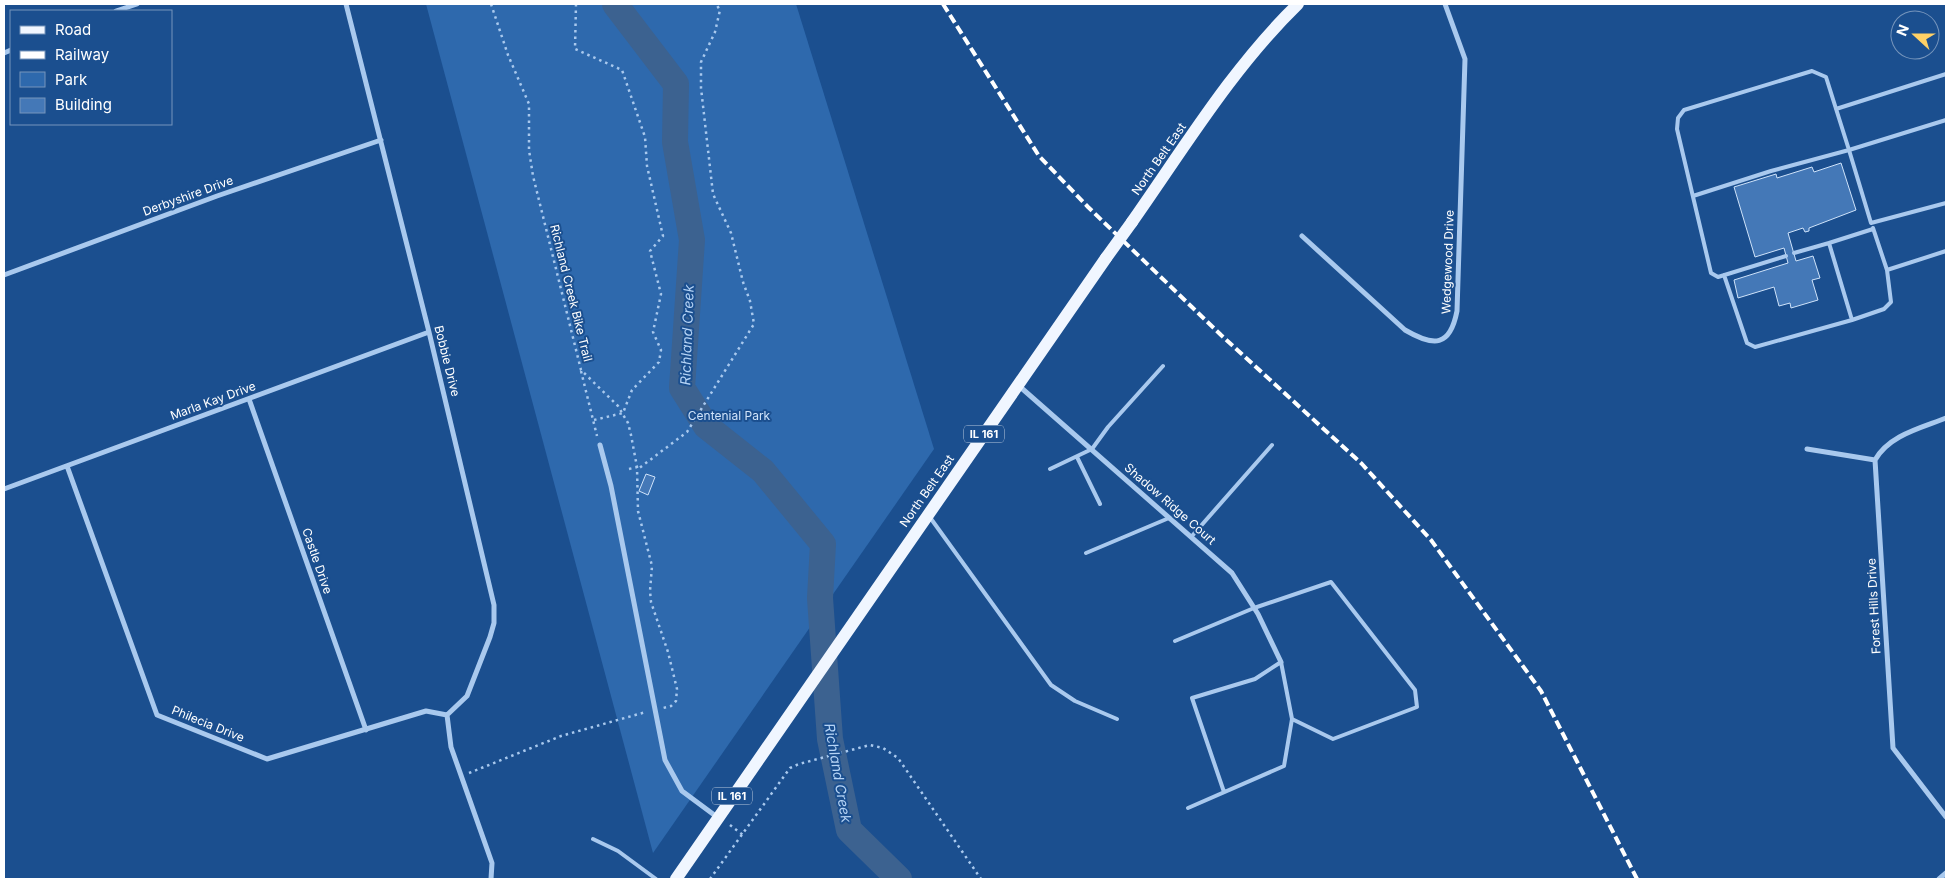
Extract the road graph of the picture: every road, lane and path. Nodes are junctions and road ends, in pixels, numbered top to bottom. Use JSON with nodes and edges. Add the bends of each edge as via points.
{"nodes":[{"id":1,"x":137,"y":4,"type":"edge"},
{"id":2,"x":346,"y":4,"type":"edge"},
{"id":3,"x":491,"y":4,"type":"edge"},
{"id":4,"x":576,"y":4,"type":"edge"},
{"id":5,"x":716,"y":4,"type":"edge"},
{"id":6,"x":1298,"y":4,"type":"edge"},
{"id":7,"x":1445,"y":4,"type":"edge"},
{"id":8,"x":119,"y":10,"type":"edge"},
{"id":9,"x":1946,"y":74,"type":"edge"},
{"id":10,"x":1836,"y":109,"type":"junction"},
{"id":11,"x":1946,"y":120,"type":"edge"},
{"id":12,"x":381,"y":140,"type":"junction"},
{"id":13,"x":1849,"y":150,"type":"junction"},
{"id":14,"x":1693,"y":196,"type":"junction"},
{"id":15,"x":1946,"y":203,"type":"edge"},
{"id":16,"x":1872,"y":226,"type":"junction"},
{"id":17,"x":1302,"y":236,"type":"dead end"},
{"id":18,"x":1829,"y":243,"type":"junction"},
{"id":19,"x":1946,"y":251,"type":"edge"},
{"id":20,"x":1794,"y":253,"type":"dead end"},
{"id":21,"x":1786,"y":256,"type":"dead end"},
{"id":22,"x":1887,"y":270,"type":"junction"},
{"id":23,"x":4,"y":275,"type":"edge"},
{"id":24,"x":1724,"y":276,"type":"junction"},
{"id":25,"x":1852,"y":320,"type":"junction"},
{"id":26,"x":429,"y":332,"type":"junction"},
{"id":27,"x":1163,"y":366,"type":"dead end"},
{"id":28,"x":581,"y":370,"type":"junction"},
{"id":29,"x":1018,"y":385,"type":"junction"},
{"id":30,"x":249,"y":399,"type":"junction"},
{"id":31,"x":623,"y":413,"type":"junction"},
{"id":32,"x":1946,"y":418,"type":"edge"},
{"id":33,"x":594,"y":420,"type":"junction"},
{"id":34,"x":600,"y":445,"type":"joint"},
{"id":35,"x":1272,"y":445,"type":"dead end"},
{"id":36,"x":1807,"y":449,"type":"dead end"},
{"id":37,"x":1092,"y":450,"type":"junction"},
{"id":38,"x":1077,"y":457,"type":"junction"},
{"id":39,"x":1875,"y":460,"type":"junction"},
{"id":40,"x":67,"y":466,"type":"junction"},
{"id":41,"x":638,"y":467,"type":"junction"},
{"id":42,"x":629,"y":468,"type":"dead end"},
{"id":43,"x":1050,"y":470,"type":"dead end"},
{"id":44,"x":4,"y":490,"type":"edge"},
{"id":45,"x":1100,"y":504,"type":"dead end"},
{"id":46,"x":928,"y":514,"type":"junction"},
{"id":47,"x":1170,"y":517,"type":"junction"},
{"id":48,"x":1192,"y":536,"type":"junction"},
{"id":49,"x":1086,"y":553,"type":"dead end"},
{"id":50,"x":1254,"y":608,"type":"junction"},
{"id":51,"x":1175,"y":642,"type":"dead end"},
{"id":52,"x":1281,"y":662,"type":"junction"},
{"id":53,"x":655,"y":710,"type":"junction"},
{"id":54,"x":447,"y":715,"type":"junction"},
{"id":55,"x":1117,"y":719,"type":"dead end"},
{"id":56,"x":1292,"y":719,"type":"junction"},
{"id":57,"x":366,"y":730,"type":"junction"},
{"id":58,"x":461,"y":776,"type":"junction"},
{"id":59,"x":1224,"y":792,"type":"junction"},
{"id":60,"x":1188,"y":808,"type":"dead end"},
{"id":61,"x":717,"y":817,"type":"junction"},
{"id":62,"x":1946,"y":817,"type":"edge"},
{"id":63,"x":593,"y":838,"type":"dead end"},
{"id":64,"x":1946,"y":873,"type":"edge"},
{"id":65,"x":491,"y":879,"type":"edge"},
{"id":66,"x":656,"y":879,"type":"edge"},
{"id":67,"x":676,"y":879,"type":"edge"},
{"id":68,"x":710,"y":879,"type":"edge"},
{"id":69,"x":981,"y":879,"type":"edge"},
{"id":70,"x":1939,"y":879,"type":"edge"}],
"edges":[{"from":1,"to":8,"type":"street"},
{"from":2,"to":12,"type":"street","name":"Bobbie Drive"},
{"from":3,"to":28,"type":"path","name":"Richland Creek Bike Trail","via":[[528,104],[533,176]]},
{"from":4,"to":31,"type":"path","via":[[575,49],[622,70],[646,137],[647,166],[663,236],[650,252],[661,294],[653,332],[661,350],[659,362],[632,390]]},
{"from":5,"to":41,"type":"path","via":[[720,10],[715,32],[701,62],[713,194],[731,233],[754,324],[687,432],[651,461]]},
{"from":6,"to":29,"type":"main road","name":"North Belt East","number":"IL 161","bridge":true,"via":[[1277,24],[1230,84]]},
{"from":7,"to":17,"type":"street","name":"Wedgewood Drive","via":[[1465,59],[1457,311],[1448,337],[1436,342],[1422,340],[1405,330]]},
{"from":9,"to":10,"type":"lane"},
{"from":10,"to":13,"type":"lane"},
{"from":10,"to":14,"type":"lane","via":[[1826,77],[1812,71],[1684,110],[1678,118],[1677,129]]},
{"from":11,"to":13,"type":"lane"},
{"from":12,"to":23,"type":"street","name":"Derbyshire Drive","via":[[217,196]]},
{"from":12,"to":26,"type":"street","name":"Bobbie Drive"},
{"from":13,"to":14,"type":"lane"},
{"from":13,"to":16,"type":"lane"},
{"from":14,"to":24,"type":"lane","via":[[1711,273]]},
{"from":15,"to":16,"type":"lane"},
{"from":16,"to":18,"type":"lane"},
{"from":16,"to":22,"type":"lane"},
{"from":18,"to":20,"type":"lane"},
{"from":18,"to":25,"type":"lane"},
{"from":19,"to":22,"type":"lane"},
{"from":21,"to":24,"type":"lane"},
{"from":22,"to":25,"type":"lane","via":[[1892,302],[1884,309]]},
{"from":24,"to":25,"type":"lane","via":[[1747,343],[1755,347]]},
{"from":26,"to":30,"type":"street","name":"Marla Kay Drive"},
{"from":26,"to":54,"type":"street","name":"Bobbie Drive","via":[[494,605],[490,637],[467,696]]},
{"from":27,"to":37,"type":"lane","via":[[1108,427]]},
{"from":28,"to":31,"type":"path","name":"Richland Creek Bike Trail"},
{"from":28,"to":33,"type":"path"},
{"from":29,"to":37,"type":"street","name":"Shadow Ridge Court"},
{"from":29,"to":46,"type":"main road","name":"North Belt East","number":"IL 161"},
{"from":30,"to":40,"type":"street","name":"Marla Kay Drive"},
{"from":30,"to":57,"type":"street","name":"Castle Drive"},
{"from":31,"to":33,"type":"path"},
{"from":31,"to":41,"type":"path","name":"Richland Creek Bike Trail"},
{"from":32,"to":39,"type":"street","via":[[1905,434],[1881,449]]},
{"from":33,"to":34,"type":"path"},
{"from":34,"to":53,"type":"street"},
{"from":35,"to":48,"type":"lane"},
{"from":36,"to":39,"type":"street"},
{"from":37,"to":38,"type":"lane"},
{"from":37,"to":47,"type":"street","name":"Shadow Ridge Court"},
{"from":38,"to":43,"type":"lane"},
{"from":38,"to":45,"type":"lane"},
{"from":39,"to":62,"type":"street","name":"Forest Hills Drive","via":[[1893,748]]},
{"from":40,"to":44,"type":"street","name":"Marla Kay Drive"},
{"from":40,"to":57,"type":"street","name":"Philecia Drive","via":[[157,715],[267,759]]},
{"from":41,"to":42,"type":"path"},
{"from":41,"to":53,"type":"path","name":"Richland Creek Bike Trail","via":[[638,512],[652,566],[651,602],[677,689],[676,700],[671,706]]},
{"from":46,"to":55,"type":"lane","via":[[1051,685],[1075,701]]},
{"from":46,"to":61,"type":"main road","name":"North Belt East","number":"IL 161"},
{"from":47,"to":48,"type":"street","name":"Shadow Ridge Court"},
{"from":47,"to":49,"type":"lane"},
{"from":48,"to":50,"type":"street","name":"Shadow Ridge Court","via":[[1232,573]]},
{"from":50,"to":51,"type":"lane"},
{"from":50,"to":52,"type":"street","name":"Shadow Ridge Court"},
{"from":50,"to":56,"type":"lane","via":[[1331,582],[1415,690],[1417,707],[1333,739]]},
{"from":52,"to":56,"type":"lane"},
{"from":52,"to":59,"type":"lane","via":[[1255,679],[1192,698]]},
{"from":53,"to":58,"type":"path","name":"Richland Creek Bike Trail","via":[[561,736]]},
{"from":53,"to":61,"type":"street","via":[[661,744],[671,773],[682,791]]},
{"from":54,"to":57,"type":"street","name":"Philecia Drive","via":[[426,711]]},
{"from":54,"to":58,"type":"street","via":[[447,730]]},
{"from":56,"to":59,"type":"lane","via":[[1284,766]]},
{"from":58,"to":65,"type":"street","via":[[492,863]]},
{"from":59,"to":60,"type":"lane"},
{"from":61,"to":67,"type":"main road","name":"North Belt East","number":"IL 161"},
{"from":63,"to":66,"type":"lane","via":[[618,851]]},
{"from":64,"to":70,"type":"street"},
{"from":68,"to":69,"type":"path","via":[[785,774],[799,764],[870,745],[883,748],[898,758]]}]}
